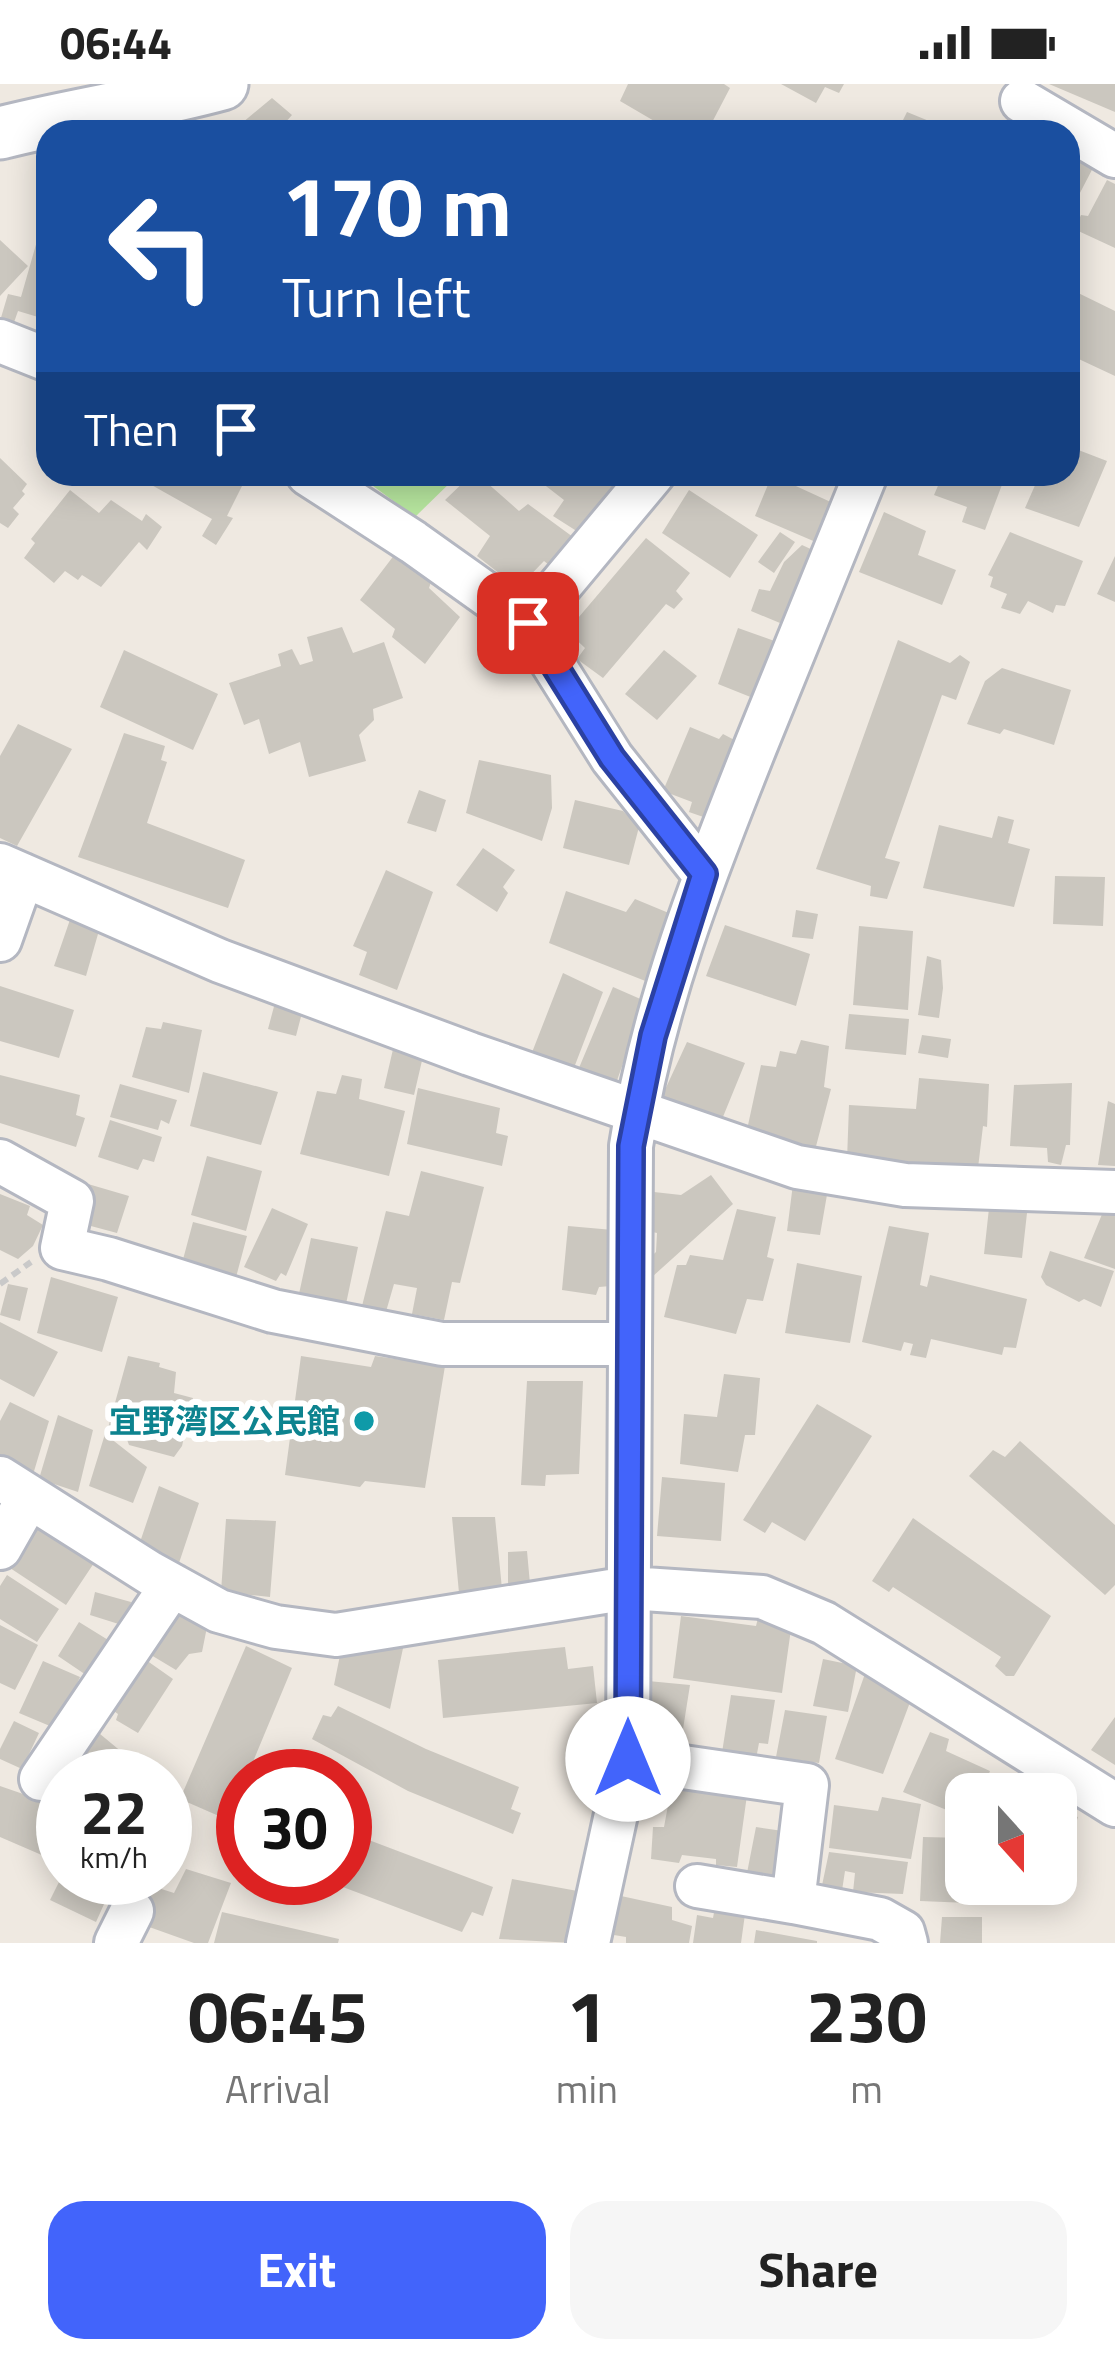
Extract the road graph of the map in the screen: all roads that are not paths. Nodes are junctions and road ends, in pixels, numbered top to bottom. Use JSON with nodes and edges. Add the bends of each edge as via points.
{"nodes":[{"id":1,"x":222,"y":84,"type":"edge"},
{"id":2,"x":1020,"y":106,"type":"edge"},
{"id":3,"x":50,"y":120,"type":"edge"},
{"id":4,"x":1047,"y":120,"type":"edge"},
{"id":5,"x":36,"y":124,"type":"edge"},
{"id":6,"x":0,"y":133,"type":"edge"},
{"id":7,"x":1080,"y":138,"type":"edge"},
{"id":8,"x":1115,"y":156,"type":"edge"},
{"id":9,"x":0,"y":341,"type":"edge"},
{"id":10,"x":36,"y":355,"type":"edge"},
{"id":11,"x":327,"y":486,"type":"edge"},
{"id":12,"x":643,"y":486,"type":"edge"},
{"id":13,"x":861,"y":486,"type":"edge"},
{"id":14,"x":528,"y":623,"type":"junction"},
{"id":15,"x":11,"y":870,"type":"edge"},
{"id":16,"x":704,"y":874,"type":"junction"},
{"id":17,"x":0,"y":940,"type":"edge"},
{"id":18,"x":636,"y":1113,"type":"junction"},
{"id":19,"x":0,"y":1161,"type":"edge"},
{"id":20,"x":1115,"y":1192,"type":"edge"},
{"id":21,"x":629,"y":1344,"type":"junction"},
{"id":22,"x":14,"y":1488,"type":"edge"},
{"id":23,"x":0,"y":1548,"type":"edge"},
{"id":24,"x":172,"y":1585,"type":"junction"},
{"id":25,"x":629,"y":1588,"type":"junction"},
{"id":26,"x":61,"y":1749,"type":"edge"},
{"id":27,"x":628,"y":1759,"type":"junction"},
{"id":28,"x":1115,"y":1805,"type":"edge"},
{"id":29,"x":697,"y":1886,"type":"dead end"},
{"id":30,"x":793,"y":1902,"type":"junction"},
{"id":31,"x":588,"y":1943,"type":"edge"},
{"id":32,"x":906,"y":1943,"type":"edge"}],
"edges":[{"from":1,"to":3,"type":"street"},
{"from":2,"to":4,"type":"street"},
{"from":5,"to":6,"type":"street"},
{"from":7,"to":8,"type":"street"},
{"from":9,"to":10,"type":"street"},
{"from":11,"to":14,"type":"street"},
{"from":12,"to":14,"type":"street"},
{"from":13,"to":16,"type":"street"},
{"from":14,"to":16,"type":"street","via":[[612,758]]},
{"from":15,"to":17,"type":"street"},
{"from":15,"to":18,"type":"street","via":[[220,961]]},
{"from":16,"to":18,"type":"street"},
{"from":18,"to":20,"type":"street","via":[[797,1167],[905,1185]]},
{"from":18,"to":21,"type":"street"},
{"from":19,"to":21,"type":"street","via":[[72,1201],[62,1248],[272,1311],[442,1344]]},
{"from":21,"to":25,"type":"street"},
{"from":22,"to":23,"type":"street"},
{"from":22,"to":24,"type":"street"},
{"from":24,"to":25,"type":"street","via":[[219,1611],[336,1635]]},
{"from":24,"to":26,"type":"street"},
{"from":25,"to":27,"type":"street"},
{"from":25,"to":28,"type":"street","via":[[762,1597],[824,1622]]},
{"from":27,"to":30,"type":"street","via":[[807,1785]]},
{"from":27,"to":31,"type":"street"},
{"from":29,"to":30,"type":"street"},
{"from":30,"to":32,"type":"street","via":[[880,1919],[903,1932]]}]}
